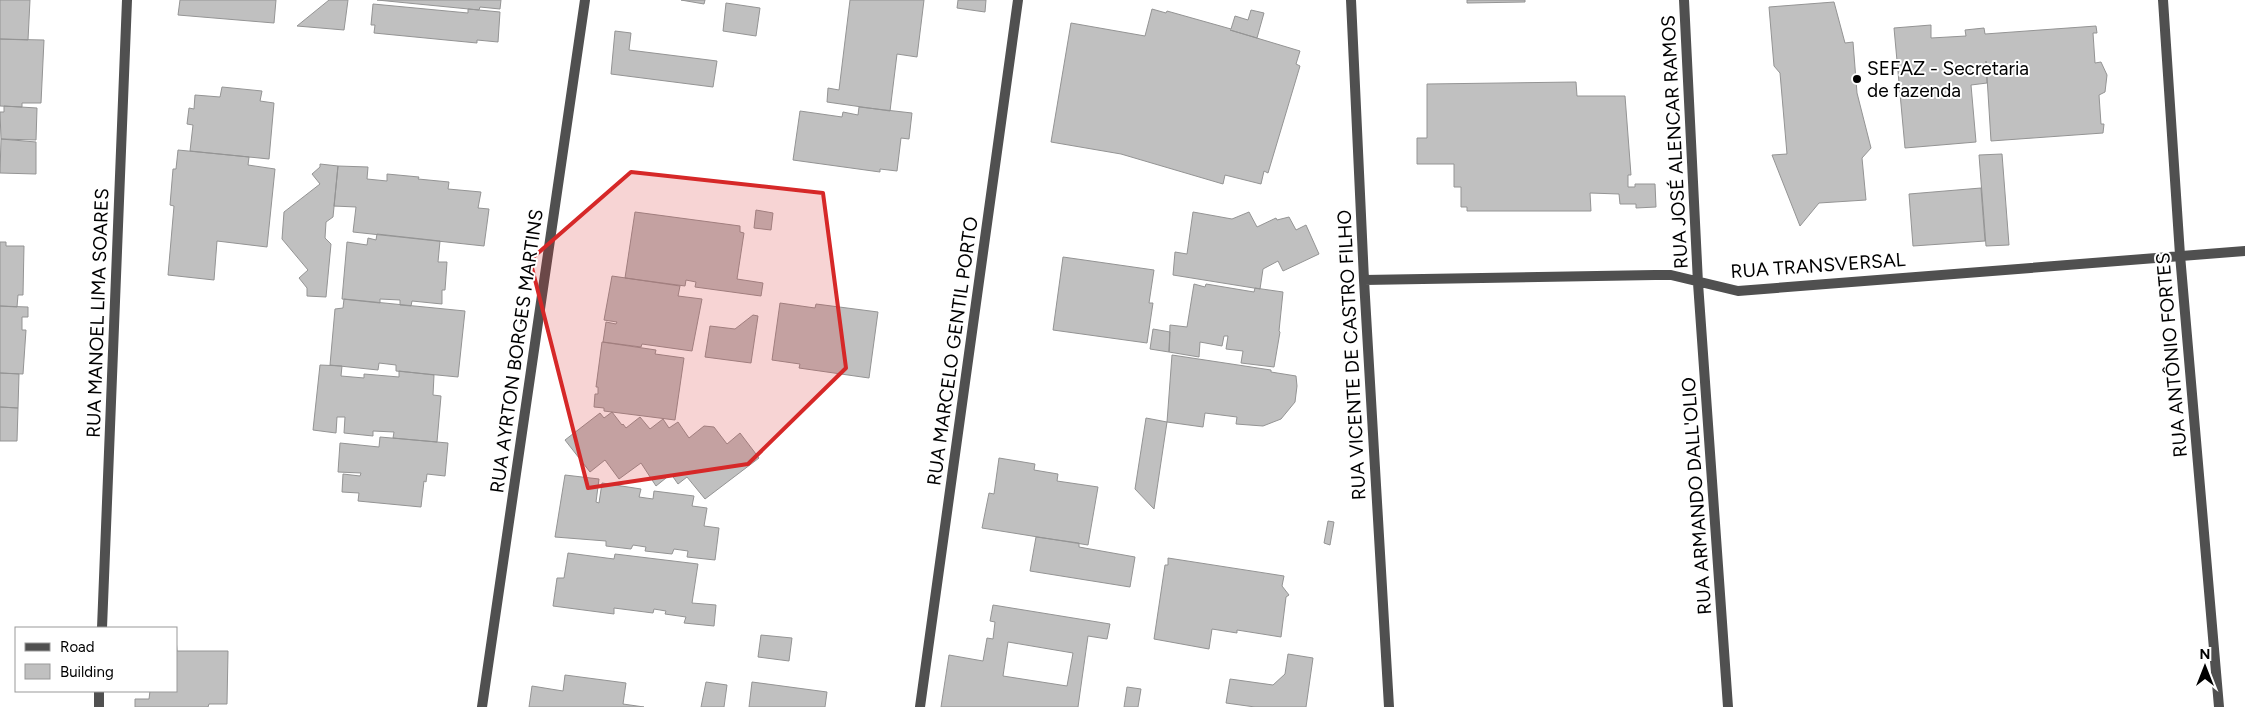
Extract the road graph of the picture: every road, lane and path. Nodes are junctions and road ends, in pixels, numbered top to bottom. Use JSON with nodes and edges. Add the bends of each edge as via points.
{"nodes":[{"id":1,"x":127,"y":0,"type":"edge"},
{"id":2,"x":585,"y":0,"type":"edge"},
{"id":3,"x":1018,"y":0,"type":"edge"},
{"id":4,"x":1352,"y":0,"type":"edge"},
{"id":5,"x":1684,"y":0,"type":"edge"},
{"id":6,"x":2163,"y":0,"type":"edge"},
{"id":7,"x":2245,"y":251,"type":"edge"},
{"id":8,"x":2180,"y":255,"type":"junction"},
{"id":9,"x":1364,"y":280,"type":"junction"},
{"id":10,"x":1698,"y":283,"type":"junction"},
{"id":11,"x":102,"y":627,"type":"edge"},
{"id":12,"x":99,"y":692,"type":"edge"},
{"id":13,"x":99,"y":707,"type":"edge"},
{"id":14,"x":482,"y":707,"type":"edge"},
{"id":15,"x":920,"y":707,"type":"edge"},
{"id":16,"x":1389,"y":707,"type":"edge"},
{"id":17,"x":1728,"y":707,"type":"edge"},
{"id":18,"x":2219,"y":707,"type":"edge"}],
"edges":[{"from":1,"to":11,"type":"street","name":"RUA MANOEL LIMA SOARES"},
{"from":2,"to":14,"type":"street","name":"RUA AYRTON BORGES MARTINS"},
{"from":3,"to":15,"type":"street","name":"RUA MARCELO GENTIL PORTO"},
{"from":4,"to":9,"type":"street","name":"RUA VICENTE DE CASTRO FILHO"},
{"from":5,"to":10,"type":"street","name":"RUA JOSÉ ALENCAR RAMOS"},
{"from":6,"to":8,"type":"street","name":"RUA ANTÔNIO FORTES"},
{"from":7,"to":8,"type":"street","name":"RUA TRANSVERSAL"},
{"from":8,"to":10,"type":"street","name":"RUA TRANSVERSAL","via":[[1738,291]]},
{"from":8,"to":18,"type":"street","name":"RUA ANTÔNIO FORTES"},
{"from":9,"to":10,"type":"street","name":"RUA TRANSVERSAL","via":[[1671,275]]},
{"from":9,"to":16,"type":"street","name":"RUA VICENTE DE CASTRO FILHO"},
{"from":10,"to":17,"type":"street","name":"RUA ARMANDO DALL'OLIO"},
{"from":12,"to":13,"type":"street"}]}
